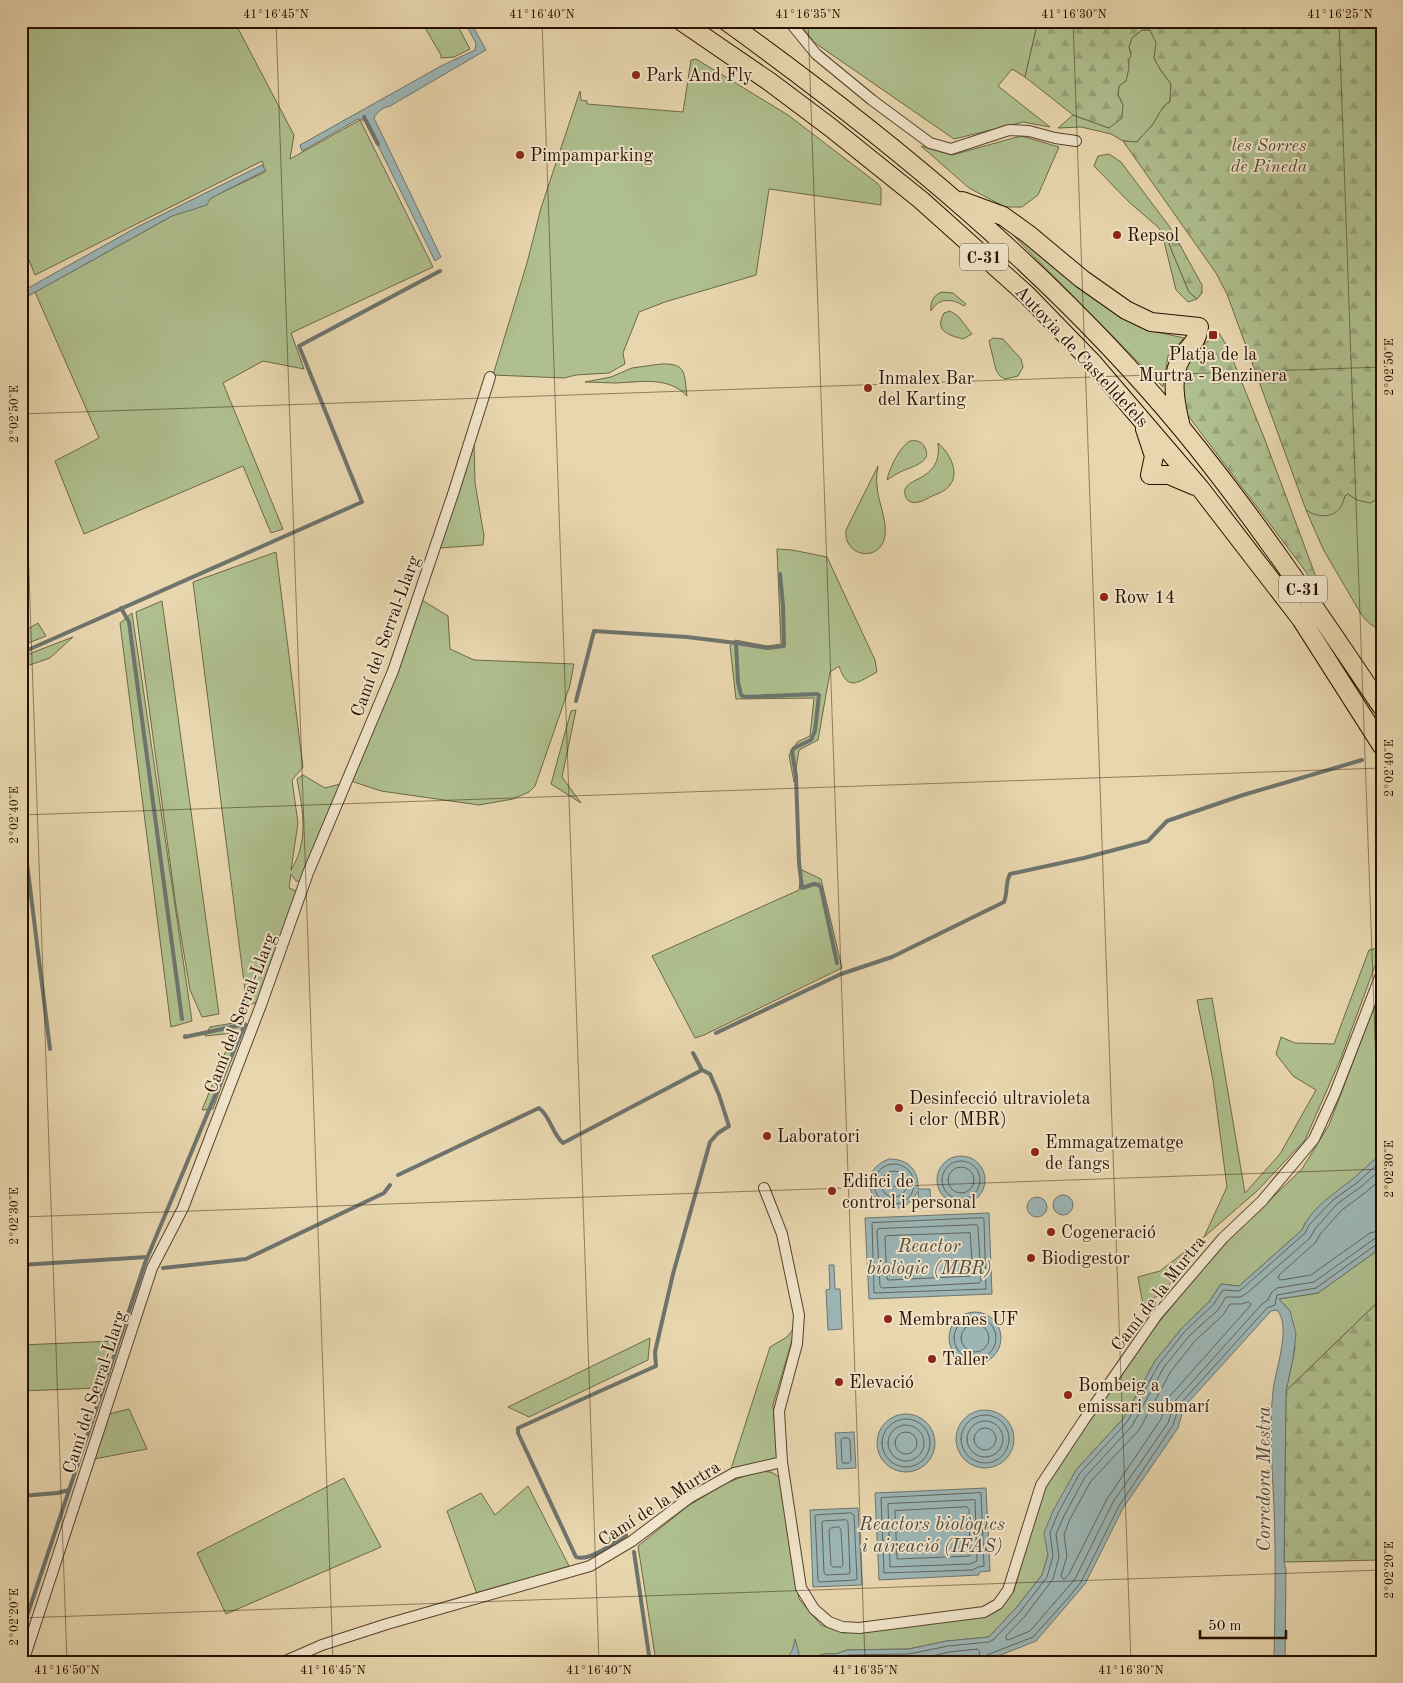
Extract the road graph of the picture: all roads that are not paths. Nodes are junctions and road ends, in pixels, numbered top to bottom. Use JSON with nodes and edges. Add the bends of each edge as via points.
{"nodes":[{"id":1,"x":681,"y":21,"type":"edge"},
{"id":2,"x":726,"y":21,"type":"edge"},
{"id":3,"x":789,"y":21,"type":"edge"},
{"id":4,"x":1076,"y":141,"type":"dead end"},
{"id":5,"x":953,"y":198,"type":"junction"},
{"id":6,"x":490,"y":377,"type":"dead end"},
{"id":7,"x":1139,"y":416,"type":"junction"},
{"id":8,"x":1182,"y":428,"type":"junction"},
{"id":9,"x":1200,"y":488,"type":"junction"},
{"id":10,"x":1382,"y":707,"type":"edge"},
{"id":11,"x":1382,"y":746,"type":"edge"},
{"id":12,"x":1382,"y":972,"type":"edge"},
{"id":13,"x":764,"y":1188,"type":"dead end"},
{"id":14,"x":782,"y":1462,"type":"junction"},
{"id":15,"x":22,"y":1662,"type":"edge"},
{"id":16,"x":283,"y":1662,"type":"edge"}],
"edges":[{"from":1,"to":7,"type":"highway","name":"Autovia de Castelldefels","number":"C-31","via":[[823,121],[921,200],[1027,295],[1094,363]]},
{"from":2,"to":5,"type":"highway","name":"Autovia de Castelldefels","number":"C-31","via":[[842,108]]},
{"from":3,"to":4,"type":"street","via":[[816,54],[930,143],[951,149],[1009,130]]},
{"from":5,"to":8,"type":"highway","name":"Autovia de Castelldefels","number":"C-31","via":[[1071,306]]},
{"from":5,"to":8,"type":"highway","via":[[1002,216],[1126,310],[1151,322],[1199,327],[1198,337],[1181,359],[1174,381]]},
{"from":6,"to":15,"type":"street","name":"Camí del Serral-Llarg","via":[[393,671],[308,873],[183,1208],[152,1268]]},
{"from":7,"to":9,"type":"highway","name":"Autovia de Castelldefels","number":"C-31"},
{"from":7,"to":9,"type":"highway","via":[[1154,456],[1150,475],[1168,475]]},
{"from":8,"to":10,"type":"highway","name":"Autovia de Castelldefels","number":"C-31","via":[[1272,546]]},
{"from":9,"to":11,"type":"highway","name":"Autovia de Castelldefels","number":"C-31","via":[[1301,619]]},
{"from":12,"to":14,"type":"street","name":"Camí de la Murtra","via":[[1314,1139],[1262,1201],[1222,1238],[1157,1315],[1084,1420],[1041,1485],[1008,1590],[998,1604],[984,1612],[859,1628],[829,1622],[814,1609],[801,1588]]},
{"from":13,"to":14,"type":"street","via":[[782,1234],[799,1315],[797,1344],[779,1411]]},
{"from":14,"to":16,"type":"street","name":"Camí de la Murtra","via":[[734,1473],[688,1498],[632,1541],[590,1566],[387,1624]]}]}
